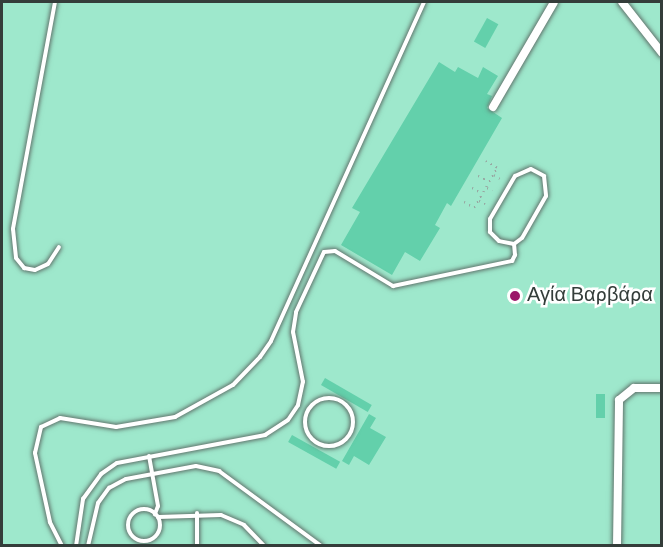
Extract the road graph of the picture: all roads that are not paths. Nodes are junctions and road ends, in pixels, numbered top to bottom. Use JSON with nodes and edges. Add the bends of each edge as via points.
{"nodes":[{"id":1,"x":55,"y":2,"type":"edge"},
{"id":2,"x":423,"y":2,"type":"edge"},
{"id":3,"x":554,"y":2,"type":"edge"},
{"id":4,"x":622,"y":2,"type":"edge"},
{"id":5,"x":662,"y":53,"type":"edge"},
{"id":6,"x":493,"y":107,"type":"dead end"},
{"id":7,"x":513,"y":244,"type":"junction"},
{"id":8,"x":59,"y":247,"type":"dead end"},
{"id":9,"x":662,"y":388,"type":"edge"},
{"id":10,"x":298,"y":405,"type":"junction"},
{"id":11,"x":308,"y":411,"type":"junction"},
{"id":12,"x":149,"y":455,"type":"junction"},
{"id":13,"x":153,"y":474,"type":"junction"},
{"id":14,"x":197,"y":513,"type":"junction"},
{"id":15,"x":157,"y":516,"type":"junction"},
{"id":16,"x":62,"y":546,"type":"edge"},
{"id":17,"x":76,"y":546,"type":"edge"},
{"id":18,"x":88,"y":546,"type":"edge"},
{"id":19,"x":197,"y":546,"type":"edge"},
{"id":20,"x":264,"y":546,"type":"edge"},
{"id":21,"x":321,"y":546,"type":"edge"},
{"id":22,"x":617,"y":546,"type":"edge"}],
"edges":[{"from":1,"to":8,"type":"lane","via":[[13,229],[16,258],[24,268],[35,270],[48,264]]},
{"from":2,"to":16,"type":"lane","via":[[271,341],[260,357],[233,385],[175,417],[117,427],[60,418],[41,427],[35,453],[50,522]]},
{"from":3,"to":6,"type":"street"},
{"from":4,"to":5,"type":"street"},
{"from":7,"to":7,"type":"lane","via":[[522,238],[548,189],[544,176],[531,169],[515,176],[490,219],[490,232],[495,238]]},
{"from":7,"to":10,"type":"lane","via":[[516,255],[512,261],[393,286],[335,251],[324,252],[310,276],[293,324],[303,382]]},
{"from":9,"to":22,"type":"street","via":[[634,388],[619,400]]},
{"from":10,"to":11,"type":"lane"},
{"from":10,"to":12,"type":"lane","via":[[288,420],[265,435]]},
{"from":11,"to":11,"type":"lane","via":[[308,433],[320,444],[337,445],[350,434],[350,412],[338,400],[321,400]]},
{"from":12,"to":13,"type":"lane"},
{"from":12,"to":17,"type":"lane","via":[[117,463],[96,480],[83,499]]},
{"from":13,"to":15,"type":"lane"},
{"from":13,"to":18,"type":"lane","via":[[126,479],[109,488],[98,503]]},
{"from":13,"to":21,"type":"lane","via":[[196,466],[219,471]]},
{"from":14,"to":15,"type":"lane"},
{"from":14,"to":19,"type":"lane"},
{"from":14,"to":20,"type":"lane","via":[[234,519]]},
{"from":15,"to":15,"type":"lane","via":[[148,509],[134,511],[127,523],[132,536],[140,541],[153,538],[160,526]]}]}
